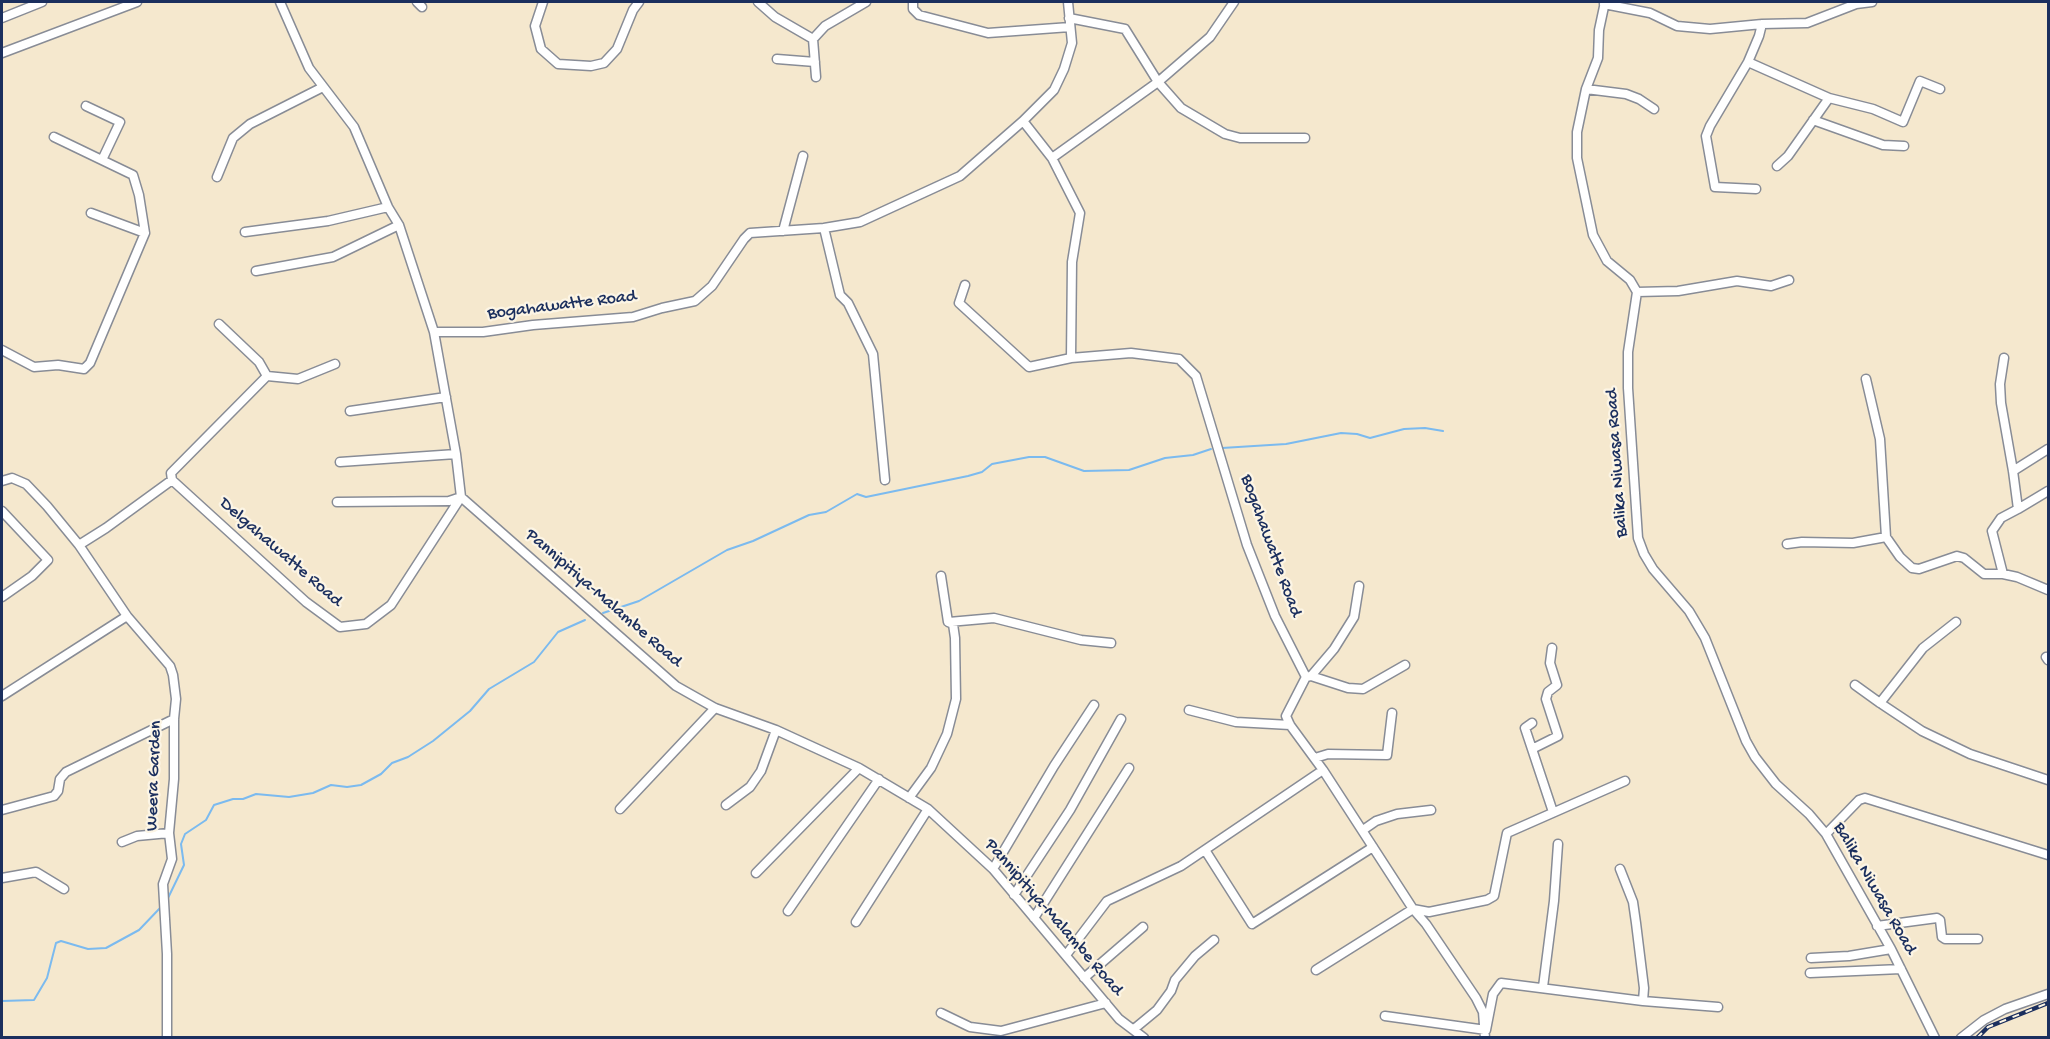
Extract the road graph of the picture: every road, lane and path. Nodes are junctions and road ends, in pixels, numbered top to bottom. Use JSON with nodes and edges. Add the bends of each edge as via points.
{"nodes":[{"id":1,"x":42,"y":2,"type":"edge"},
{"id":2,"x":137,"y":2,"type":"edge"},
{"id":3,"x":280,"y":2,"type":"edge"},
{"id":4,"x":543,"y":2,"type":"edge"},
{"id":5,"x":639,"y":2,"type":"edge"},
{"id":6,"x":758,"y":2,"type":"edge"},
{"id":7,"x":866,"y":2,"type":"edge"},
{"id":8,"x":913,"y":2,"type":"edge"},
{"id":9,"x":1068,"y":2,"type":"edge"},
{"id":10,"x":1234,"y":2,"type":"edge"},
{"id":11,"x":1856,"y":2,"type":"edge"},
{"id":12,"x":1872,"y":2,"type":"edge"},
{"id":13,"x":1605,"y":3,"type":"edge"},
{"id":14,"x":2,"y":18,"type":"edge"},
{"id":15,"x":1069,"y":18,"type":"junction"},
{"id":16,"x":1761,"y":24,"type":"junction"},
{"id":17,"x":1070,"y":27,"type":"junction"},
{"id":18,"x":813,"y":39,"type":"junction"},
{"id":19,"x":2,"y":53,"type":"edge"},
{"id":20,"x":777,"y":59,"type":"dead end"},
{"id":21,"x":815,"y":62,"type":"junction"},
{"id":22,"x":1748,"y":62,"type":"junction"},
{"id":23,"x":816,"y":77,"type":"dead end"},
{"id":24,"x":1158,"y":82,"type":"junction"},
{"id":25,"x":323,"y":87,"type":"junction"},
{"id":26,"x":1586,"y":89,"type":"junction"},
{"id":27,"x":1940,"y":89,"type":"dead end"},
{"id":28,"x":1829,"y":98,"type":"junction"},
{"id":29,"x":86,"y":106,"type":"dead end"},
{"id":30,"x":1654,"y":109,"type":"dead end"},
{"id":31,"x":1813,"y":120,"type":"junction"},
{"id":32,"x":1023,"y":121,"type":"junction"},
{"id":33,"x":54,"y":137,"type":"dead end"},
{"id":34,"x":1305,"y":138,"type":"dead end"},
{"id":35,"x":1905,"y":146,"type":"dead end"},
{"id":36,"x":803,"y":156,"type":"dead end"},
{"id":37,"x":1052,"y":158,"type":"junction"},
{"id":38,"x":102,"y":160,"type":"junction"},
{"id":39,"x":1777,"y":166,"type":"dead end"},
{"id":40,"x":218,"y":177,"type":"dead end"},
{"id":41,"x":1755,"y":189,"type":"dead end"},
{"id":42,"x":388,"y":207,"type":"junction"},
{"id":43,"x":91,"y":213,"type":"dead end"},
{"id":44,"x":399,"y":225,"type":"junction"},
{"id":45,"x":824,"y":228,"type":"junction"},
{"id":46,"x":783,"y":231,"type":"junction"},
{"id":47,"x":245,"y":232,"type":"dead end"},
{"id":48,"x":145,"y":233,"type":"junction"},
{"id":49,"x":256,"y":271,"type":"dead end"},
{"id":50,"x":1789,"y":280,"type":"dead end"},
{"id":51,"x":965,"y":285,"type":"dead end"},
{"id":52,"x":1637,"y":292,"type":"junction"},
{"id":53,"x":219,"y":324,"type":"dead end"},
{"id":54,"x":434,"y":332,"type":"junction"},
{"id":55,"x":2,"y":350,"type":"edge"},
{"id":56,"x":1071,"y":358,"type":"junction"},
{"id":57,"x":2004,"y":358,"type":"dead end"},
{"id":58,"x":335,"y":364,"type":"dead end"},
{"id":59,"x":267,"y":376,"type":"junction"},
{"id":60,"x":1866,"y":379,"type":"dead end"},
{"id":61,"x":446,"y":397,"type":"junction"},
{"id":62,"x":350,"y":411,"type":"dead end"},
{"id":63,"x":2049,"y":449,"type":"edge"},
{"id":64,"x":456,"y":454,"type":"junction"},
{"id":65,"x":340,"y":462,"type":"dead end"},
{"id":66,"x":2013,"y":471,"type":"junction"},
{"id":67,"x":172,"y":480,"type":"junction"},
{"id":68,"x":885,"y":480,"type":"dead end"},
{"id":69,"x":2,"y":481,"type":"edge"},
{"id":70,"x":2049,"y":491,"type":"edge"},
{"id":71,"x":461,"y":497,"type":"junction"},
{"id":72,"x":337,"y":502,"type":"dead end"},
{"id":73,"x":2018,"y":509,"type":"junction"},
{"id":74,"x":2,"y":511,"type":"edge"},
{"id":75,"x":1886,"y":537,"type":"junction"},
{"id":76,"x":79,"y":544,"type":"junction"},
{"id":77,"x":1787,"y":544,"type":"dead end"},
{"id":78,"x":2003,"y":574,"type":"junction"},
{"id":79,"x":941,"y":576,"type":"dead end"},
{"id":80,"x":1359,"y":586,"type":"dead end"},
{"id":81,"x":2049,"y":590,"type":"edge"},
{"id":82,"x":2,"y":597,"type":"edge"},
{"id":83,"x":127,"y":616,"type":"junction"},
{"id":84,"x":948,"y":622,"type":"junction"},
{"id":85,"x":1956,"y":622,"type":"dead end"},
{"id":86,"x":1111,"y":643,"type":"dead end"},
{"id":87,"x":1552,"y":648,"type":"dead end"},
{"id":88,"x":1405,"y":665,"type":"dead end"},
{"id":89,"x":1308,"y":677,"type":"junction"},
{"id":90,"x":1856,"y":685,"type":"dead end"},
{"id":91,"x":2,"y":696,"type":"edge"},
{"id":92,"x":1880,"y":703,"type":"junction"},
{"id":93,"x":1094,"y":705,"type":"dead end"},
{"id":94,"x":715,"y":708,"type":"junction"},
{"id":95,"x":1189,"y":710,"type":"dead end"},
{"id":96,"x":1392,"y":713,"type":"dead end"},
{"id":97,"x":174,"y":719,"type":"junction"},
{"id":98,"x":1121,"y":719,"type":"dead end"},
{"id":99,"x":1532,"y":723,"type":"dead end"},
{"id":100,"x":1290,"y":724,"type":"junction"},
{"id":101,"x":777,"y":730,"type":"junction"},
{"id":102,"x":1532,"y":749,"type":"junction"},
{"id":103,"x":1315,"y":758,"type":"junction"},
{"id":104,"x":859,"y":768,"type":"junction"},
{"id":105,"x":1129,"y":768,"type":"dead end"},
{"id":106,"x":1323,"y":770,"type":"junction"},
{"id":107,"x":879,"y":779,"type":"junction"},
{"id":108,"x":2049,"y":780,"type":"edge"},
{"id":109,"x":1625,"y":781,"type":"dead end"},
{"id":110,"x":909,"y":798,"type":"junction"},
{"id":111,"x":726,"y":805,"type":"dead end"},
{"id":112,"x":620,"y":809,"type":"dead end"},
{"id":113,"x":928,"y":809,"type":"junction"},
{"id":114,"x":2,"y":810,"type":"edge"},
{"id":115,"x":1431,"y":810,"type":"dead end"},
{"id":116,"x":1553,"y":812,"type":"junction"},
{"id":117,"x":1363,"y":830,"type":"junction"},
{"id":118,"x":169,"y":833,"type":"junction"},
{"id":119,"x":1826,"y":834,"type":"junction"},
{"id":120,"x":122,"y":842,"type":"dead end"},
{"id":121,"x":1558,"y":844,"type":"dead end"},
{"id":122,"x":1373,"y":847,"type":"junction"},
{"id":123,"x":1205,"y":850,"type":"junction"},
{"id":124,"x":2049,"y":855,"type":"edge"},
{"id":125,"x":993,"y":869,"type":"junction"},
{"id":126,"x":1620,"y":869,"type":"dead end"},
{"id":127,"x":756,"y":873,"type":"dead end"},
{"id":128,"x":2,"y":878,"type":"edge"},
{"id":129,"x":64,"y":889,"type":"dead end"},
{"id":130,"x":1014,"y":895,"type":"junction"},
{"id":131,"x":1413,"y":909,"type":"junction"},
{"id":132,"x":788,"y":910,"type":"dead end"},
{"id":133,"x":1034,"y":918,"type":"junction"},
{"id":134,"x":856,"y":922,"type":"dead end"},
{"id":135,"x":1877,"y":926,"type":"junction"},
{"id":136,"x":1143,"y":927,"type":"dead end"},
{"id":137,"x":1978,"y":939,"type":"dead end"},
{"id":138,"x":1214,"y":940,"type":"dead end"},
{"id":139,"x":1891,"y":949,"type":"junction"},
{"id":140,"x":1066,"y":955,"type":"junction"},
{"id":141,"x":1811,"y":958,"type":"dead end"},
{"id":142,"x":1901,"y":969,"type":"junction"},
{"id":143,"x":1316,"y":970,"type":"dead end"},
{"id":144,"x":1810,"y":973,"type":"dead end"},
{"id":145,"x":1084,"y":978,"type":"junction"},
{"id":146,"x":1543,"y":987,"type":"junction"},
{"id":147,"x":2049,"y":994,"type":"edge"},
{"id":148,"x":1643,"y":1001,"type":"junction"},
{"id":149,"x":1106,"y":1003,"type":"junction"},
{"id":150,"x":1718,"y":1007,"type":"dead end"},
{"id":151,"x":942,"y":1013,"type":"dead end"},
{"id":152,"x":1385,"y":1016,"type":"dead end"},
{"id":153,"x":1134,"y":1029,"type":"junction"},
{"id":154,"x":1485,"y":1034,"type":"edge"},
{"id":155,"x":167,"y":1038,"type":"edge"},
{"id":156,"x":1144,"y":1038,"type":"edge"},
{"id":157,"x":1935,"y":1038,"type":"edge"},
{"id":158,"x":1961,"y":1038,"type":"edge"}],
"edges":[{"from":1,"to":14,"type":"street"},
{"from":2,"to":19,"type":"street"},
{"from":3,"to":25,"type":"street","via":[[309,68]]},
{"from":4,"to":5,"type":"street","via":[[535,26],[541,49],[558,64],[591,66],[604,63],[617,49]]},
{"from":6,"to":18,"type":"street"},
{"from":7,"to":18,"type":"street","via":[[825,26]]},
{"from":8,"to":17,"type":"street","via":[[919,15],[987,33]]},
{"from":9,"to":15,"type":"street","name":"Bogahawatte Road"},
{"from":10,"to":24,"type":"street","via":[[1210,37]]},
{"from":11,"to":12,"type":"street"},
{"from":11,"to":16,"type":"street","via":[[1807,23]]},
{"from":13,"to":16,"type":"street","via":[[1650,13],[1677,26],[1710,29]]},
{"from":13,"to":26,"type":"street","via":[[1598,58]]},
{"from":15,"to":17,"type":"street","name":"Bogahawatte Road"},
{"from":15,"to":24,"type":"street","via":[[1125,28]]},
{"from":16,"to":22,"type":"street"},
{"from":17,"to":32,"type":"street","name":"Bogahawatte Road","via":[[1072,43],[1054,90]]},
{"from":18,"to":21,"type":"street"},
{"from":20,"to":21,"type":"street"},
{"from":21,"to":23,"type":"street"},
{"from":22,"to":28,"type":"street"},
{"from":22,"to":41,"type":"street","via":[[1706,136],[1715,187]]},
{"from":24,"to":34,"type":"street","via":[[1181,108],[1225,134],[1240,138]]},
{"from":24,"to":37,"type":"street"},
{"from":25,"to":40,"type":"street","via":[[250,124],[233,138]]},
{"from":25,"to":42,"type":"street","via":[[354,127]]},
{"from":26,"to":30,"type":"street","via":[[1626,94]]},
{"from":26,"to":52,"type":"street","via":[[1577,132],[1577,158],[1593,235],[1607,261],[1630,280]]},
{"from":27,"to":28,"type":"street","via":[[1920,81],[1903,122]]},
{"from":28,"to":31,"type":"street"},
{"from":29,"to":38,"type":"street","via":[[120,122]]},
{"from":31,"to":35,"type":"street","via":[[1883,145]]},
{"from":31,"to":39,"type":"street"},
{"from":32,"to":37,"type":"street"},
{"from":32,"to":45,"type":"street","name":"Bogahawatte Road","via":[[960,176],[860,222]]},
{"from":33,"to":38,"type":"street"},
{"from":36,"to":46,"type":"street"},
{"from":37,"to":56,"type":"street","via":[[1080,213],[1072,262]]},
{"from":38,"to":48,"type":"street","via":[[133,175]]},
{"from":42,"to":44,"type":"street"},
{"from":42,"to":47,"type":"street","via":[[328,221]]},
{"from":43,"to":48,"type":"street"},
{"from":44,"to":49,"type":"street","via":[[333,257]]},
{"from":44,"to":54,"type":"street"},
{"from":45,"to":46,"type":"street","name":"Bogahawatte Road"},
{"from":45,"to":68,"type":"street","via":[[840,295],[848,303],[873,354]]},
{"from":46,"to":54,"type":"street","name":"Bogahawatte Road","via":[[750,233],[712,286],[695,301],[633,317],[483,332]]},
{"from":48,"to":55,"type":"street","via":[[90,363],[84,369],[34,367]]},
{"from":50,"to":52,"type":"street","via":[[1771,286],[1737,281],[1678,291]]},
{"from":51,"to":56,"type":"street","name":"Bogahawatte Road","via":[[959,303],[1029,367]]},
{"from":52,"to":119,"type":"street","name":"Balika Niwasa Road","via":[[1628,388],[1641,546],[1653,569],[1689,611],[1705,638],[1755,757]]},
{"from":53,"to":59,"type":"street","via":[[259,362]]},
{"from":54,"to":61,"type":"street"},
{"from":56,"to":89,"type":"street","name":"Bogahawatte Road","via":[[1131,353],[1179,359],[1196,376],[1247,545],[1275,616]]},
{"from":57,"to":66,"type":"street","via":[[2001,403]]},
{"from":58,"to":59,"type":"street","via":[[298,379]]},
{"from":59,"to":67,"type":"street","via":[[171,473]]},
{"from":60,"to":75,"type":"street","via":[[1880,439]]},
{"from":61,"to":62,"type":"street"},
{"from":61,"to":64,"type":"street"},
{"from":63,"to":66,"type":"street"},
{"from":64,"to":65,"type":"street"},
{"from":64,"to":71,"type":"street"},
{"from":66,"to":73,"type":"street"},
{"from":67,"to":71,"type":"street","name":"Delgahawatte Road","via":[[306,602],[340,627],[366,624],[391,605]]},
{"from":67,"to":76,"type":"street"},
{"from":69,"to":76,"type":"street","name":"Weera Garden","via":[[12,478],[26,484]]},
{"from":70,"to":73,"type":"street"},
{"from":71,"to":72,"type":"street","via":[[449,501]]},
{"from":71,"to":94,"type":"street","name":"Pannipitiya-Malambe Road","via":[[676,686]]},
{"from":73,"to":78,"type":"street","via":[[2001,518],[1992,531]]},
{"from":74,"to":82,"type":"street","via":[[48,560]]},
{"from":75,"to":77,"type":"street","via":[[1853,543]]},
{"from":75,"to":78,"type":"street","via":[[1912,568],[1957,556],[1984,574]]},
{"from":76,"to":83,"type":"street","name":"Weera Garden"},
{"from":78,"to":81,"type":"street"},
{"from":79,"to":84,"type":"street"},
{"from":80,"to":89,"type":"street","via":[[1354,617],[1334,649]]},
{"from":83,"to":91,"type":"street"},
{"from":83,"to":97,"type":"street","name":"Weera Garden","via":[[170,666],[176,699]]},
{"from":84,"to":86,"type":"street","via":[[994,618],[1081,640]]},
{"from":84,"to":110,"type":"street","via":[[953,624],[955,638],[956,699],[947,734],[931,768]]},
{"from":85,"to":92,"type":"street","via":[[1923,648]]},
{"from":87,"to":102,"type":"street","via":[[1550,663],[1557,685],[1546,699],[1558,736]]},
{"from":88,"to":89,"type":"street","via":[[1363,689]]},
{"from":89,"to":100,"type":"street","via":[[1286,716]]},
{"from":90,"to":92,"type":"street"},
{"from":92,"to":108,"type":"street","via":[[1922,731],[1970,754]]},
{"from":93,"to":125,"type":"street"},
{"from":94,"to":101,"type":"street","name":"Pannipitiya-Malambe Road"},
{"from":94,"to":112,"type":"street"},
{"from":95,"to":100,"type":"street","via":[[1236,722]]},
{"from":96,"to":103,"type":"street","via":[[1387,755],[1328,754]]},
{"from":97,"to":114,"type":"street","via":[[66,772],[54,796]]},
{"from":97,"to":118,"type":"street","name":"Weera Garden"},
{"from":98,"to":130,"type":"street","via":[[1070,810]]},
{"from":99,"to":102,"type":"street","via":[[1525,728]]},
{"from":100,"to":103,"type":"street"},
{"from":101,"to":104,"type":"street","name":"Pannipitiya-Malambe Road"},
{"from":101,"to":111,"type":"street","via":[[761,771],[750,787]]},
{"from":102,"to":116,"type":"street"},
{"from":103,"to":106,"type":"street"},
{"from":104,"to":107,"type":"street","name":"Pannipitiya-Malambe Road"},
{"from":104,"to":127,"type":"street"},
{"from":105,"to":133,"type":"street"},
{"from":106,"to":117,"type":"street"},
{"from":106,"to":123,"type":"street"},
{"from":107,"to":110,"type":"street","name":"Pannipitiya-Malambe Road"},
{"from":107,"to":132,"type":"street"},
{"from":109,"to":116,"type":"street"},
{"from":110,"to":113,"type":"street","name":"Pannipitiya-Malambe Road"},
{"from":113,"to":125,"type":"street","name":"Pannipitiya-Malambe Road"},
{"from":113,"to":134,"type":"street"},
{"from":115,"to":117,"type":"street","via":[[1397,814]]},
{"from":116,"to":131,"type":"street","via":[[1507,833],[1494,896],[1429,912]]},
{"from":117,"to":122,"type":"street"},
{"from":118,"to":120,"type":"street","via":[[137,836]]},
{"from":118,"to":155,"type":"street","name":"Weera Garden","via":[[172,859],[163,884]]},
{"from":119,"to":124,"type":"street","via":[[1865,798]]},
{"from":119,"to":135,"type":"street","name":"Balika Niwasa Road"},
{"from":121,"to":146,"type":"street"},
{"from":122,"to":123,"type":"street","via":[[1252,924]]},
{"from":122,"to":131,"type":"street"},
{"from":123,"to":140,"type":"street","via":[[1181,866],[1107,901]]},
{"from":125,"to":130,"type":"street","name":"Pannipitiya-Malambe Road"},
{"from":126,"to":148,"type":"street","via":[[1633,902]]},
{"from":128,"to":129,"type":"street","via":[[36,872]]},
{"from":130,"to":133,"type":"street","name":"Pannipitiya-Malambe Road"},
{"from":131,"to":143,"type":"street"},
{"from":131,"to":154,"type":"street","via":[[1476,998],[1483,1012]]},
{"from":133,"to":140,"type":"street","name":"Pannipitiya-Malambe Road"},
{"from":135,"to":137,"type":"street","via":[[1937,918],[1945,939]]},
{"from":135,"to":139,"type":"street","name":"Balika Niwasa Road"},
{"from":136,"to":145,"type":"street"},
{"from":138,"to":153,"type":"street","via":[[1175,980],[1157,1010]]},
{"from":139,"to":141,"type":"street"},
{"from":139,"to":142,"type":"street","name":"Balika Niwasa Road"},
{"from":140,"to":145,"type":"street","name":"Pannipitiya-Malambe Road"},
{"from":142,"to":144,"type":"street"},
{"from":142,"to":157,"type":"street","name":"Balika Niwasa Road"},
{"from":145,"to":149,"type":"street","name":"Pannipitiya-Malambe Road"},
{"from":146,"to":148,"type":"street"},
{"from":146,"to":154,"type":"street","via":[[1501,983],[1493,994]]},
{"from":147,"to":158,"type":"street","via":[[2005,1009]]},
{"from":148,"to":150,"type":"street"},
{"from":149,"to":151,"type":"street","via":[[1001,1031],[970,1028]]},
{"from":149,"to":153,"type":"street","name":"Pannipitiya-Malambe Road"},
{"from":152,"to":154,"type":"street"},
{"from":153,"to":156,"type":"street","name":"Pannipitiya-Malambe Road"}]}
